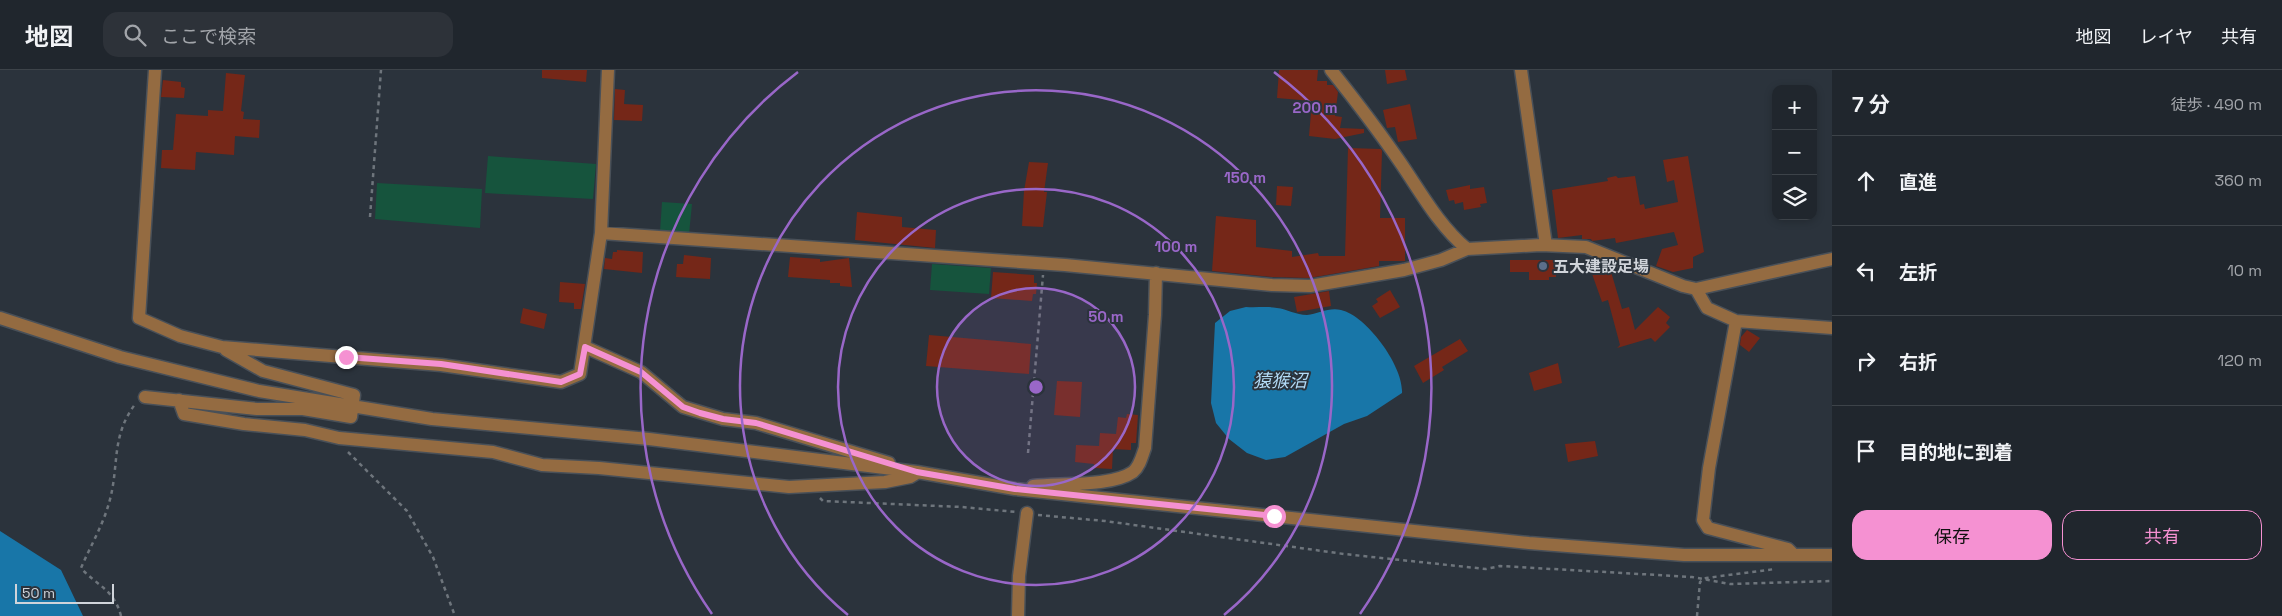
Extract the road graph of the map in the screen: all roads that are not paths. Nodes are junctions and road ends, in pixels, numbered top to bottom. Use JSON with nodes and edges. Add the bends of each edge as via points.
{"nodes":[{"id":1,"x":155,"y":70,"type":"edge"},
{"id":2,"x":608,"y":70,"type":"edge"},
{"id":3,"x":1332,"y":70,"type":"edge"},
{"id":4,"x":1521,"y":70,"type":"edge"},
{"id":5,"x":601,"y":232,"type":"junction"},
{"id":6,"x":1546,"y":245,"type":"junction"},
{"id":7,"x":1468,"y":249,"type":"junction"},
{"id":8,"x":1832,"y":259,"type":"edge"},
{"id":9,"x":1156,"y":273,"type":"junction"},
{"id":10,"x":1696,"y":289,"type":"junction"},
{"id":11,"x":0,"y":318,"type":"edge"},
{"id":12,"x":1736,"y":321,"type":"junction"},
{"id":13,"x":1832,"y":328,"type":"edge"},
{"id":14,"x":222,"y":347,"type":"junction"},
{"id":15,"x":585,"y":347,"type":"junction"},
{"id":16,"x":146,"y":397,"type":"road end"},
{"id":17,"x":180,"y":400,"type":"junction"},
{"id":18,"x":352,"y":406,"type":"junction"},
{"id":19,"x":917,"y":472,"type":"junction"},
{"id":20,"x":1031,"y":491,"type":"junction"},
{"id":21,"x":1027,"y":514,"type":"road end"},
{"id":22,"x":1795,"y":556,"type":"junction"},
{"id":23,"x":1832,"y":556,"type":"edge"},
{"id":24,"x":1018,"y":616,"type":"edge"}],
"edges":[{"from":1,"to":14,"type":"street","via":[[139,318],[180,336]]},
{"from":2,"to":5,"type":"street"},
{"from":3,"to":7,"type":"street","via":[[1441,221]]},
{"from":4,"to":6,"type":"street"},
{"from":5,"to":9,"type":"street"},
{"from":5,"to":15,"type":"street"},
{"from":6,"to":7,"type":"street"},
{"from":6,"to":10,"type":"street","via":[[1586,247]]},
{"from":7,"to":9,"type":"street","via":[[1404,270],[1310,286]]},
{"from":8,"to":10,"type":"street"},
{"from":9,"to":20,"type":"street","via":[[1145,448],[1141,462],[1134,471],[1102,483],[1055,483],[1032,486]]},
{"from":10,"to":12,"type":"street","via":[[1707,308]]},
{"from":11,"to":18,"type":"street","via":[[120,357],[259,391]]},
{"from":12,"to":13,"type":"street"},
{"from":12,"to":22,"type":"street","via":[[1702,520],[1708,528],[1788,549]]},
{"from":14,"to":15,"type":"street","via":[[441,364],[561,382],[580,374]]},
{"from":14,"to":18,"type":"street","via":[[263,371],[354,395]]},
{"from":15,"to":19,"type":"street","via":[[641,372],[683,407],[723,419],[756,423]]},
{"from":16,"to":17,"type":"street"},
{"from":17,"to":18,"type":"street","via":[[351,416]]},
{"from":17,"to":19,"type":"street","via":[[184,414],[305,430],[339,438],[493,452],[542,465],[789,487],[884,482],[910,477]]},
{"from":18,"to":19,"type":"street","via":[[432,419],[649,439]]},
{"from":19,"to":20,"type":"street"},
{"from":20,"to":22,"type":"street","via":[[1529,543],[1684,555]]},
{"from":21,"to":24,"type":"street","via":[[1019,576]]},
{"from":22,"to":23,"type":"street"}]}
